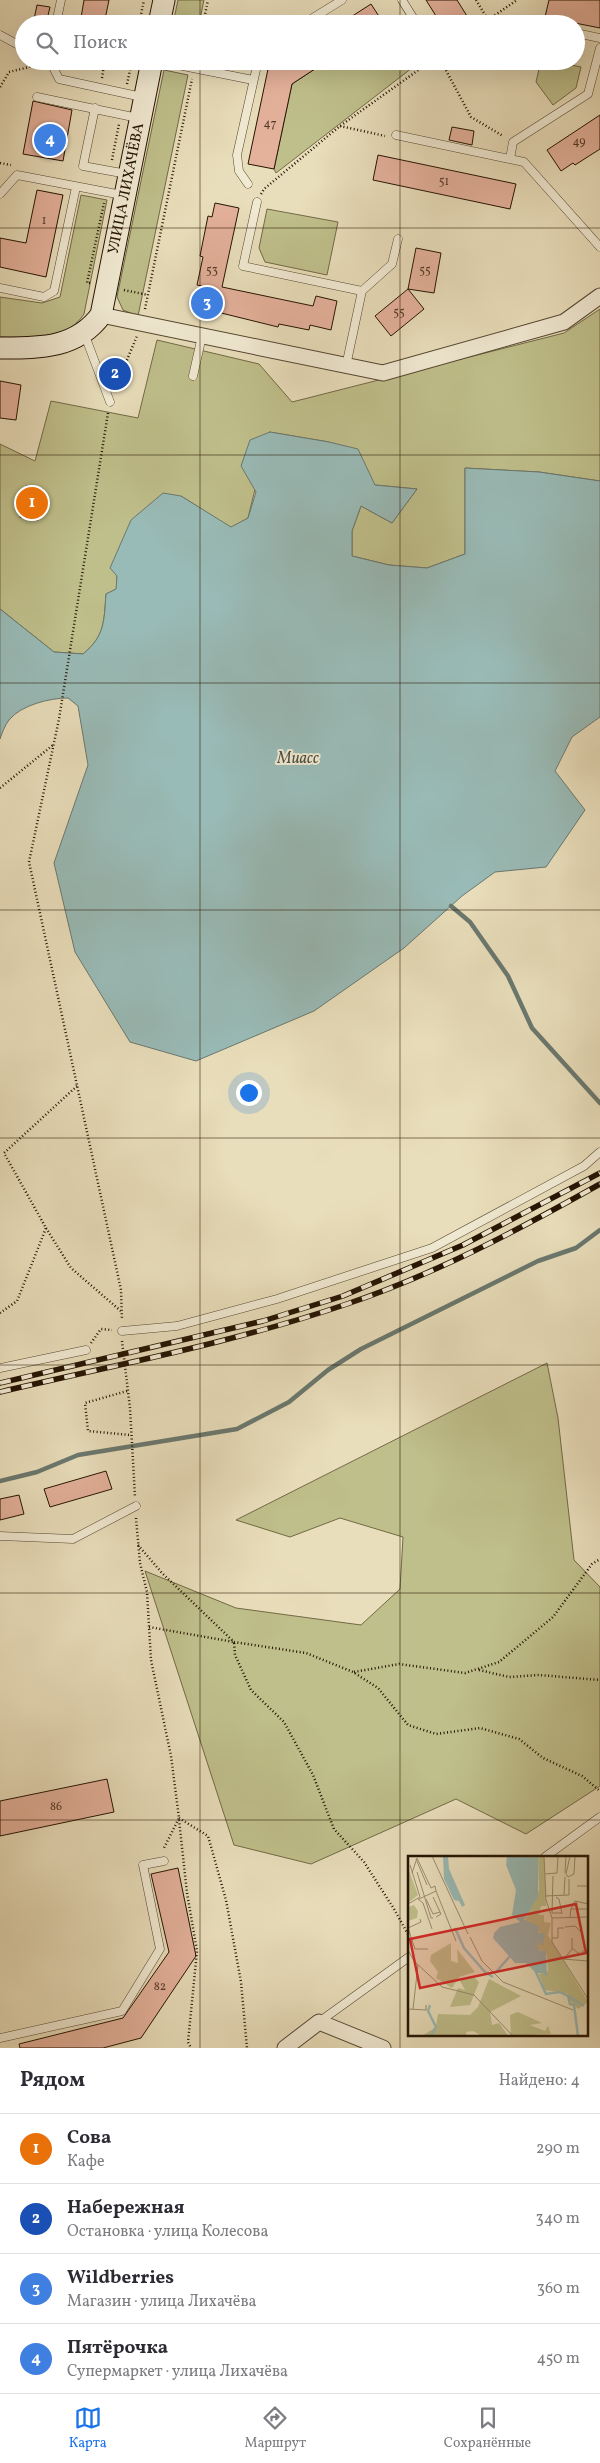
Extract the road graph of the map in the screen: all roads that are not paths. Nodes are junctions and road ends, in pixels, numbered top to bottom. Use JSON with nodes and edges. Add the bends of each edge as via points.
{"nodes":[{"id":1,"x":60,"y":0,"type":"edge"},
{"id":2,"x":164,"y":0,"type":"edge"},
{"id":3,"x":342,"y":0,"type":"edge"},
{"id":4,"x":402,"y":0,"type":"edge"},
{"id":5,"x":58,"y":15,"type":"edge"},
{"id":6,"x":161,"y":15,"type":"edge"},
{"id":7,"x":318,"y":15,"type":"edge"},
{"id":8,"x":411,"y":15,"type":"edge"},
{"id":9,"x":0,"y":35,"type":"edge"},
{"id":10,"x":585,"y":35,"type":"edge"},
{"id":11,"x":600,"y":38,"type":"edge"},
{"id":12,"x":15,"y":43,"type":"edge"},
{"id":13,"x":600,"y":48,"type":"edge"},
{"id":14,"x":54,"y":70,"type":"edge"},
{"id":15,"x":150,"y":70,"type":"edge"},
{"id":16,"x":204,"y":70,"type":"edge"},
{"id":17,"x":256,"y":70,"type":"edge"},
{"id":18,"x":253,"y":80,"type":"junction"},
{"id":19,"x":37,"y":97,"type":"dead end"},
{"id":20,"x":144,"y":97,"type":"junction"},
{"id":21,"x":95,"y":108,"type":"junction"},
{"id":22,"x":140,"y":118,"type":"junction"},
{"id":23,"x":396,"y":135,"type":"dead end"},
{"id":24,"x":510,"y":159,"type":"junction"},
{"id":25,"x":129,"y":174,"type":"junction"},
{"id":26,"x":248,"y":184,"type":"dead end"},
{"id":27,"x":76,"y":187,"type":"junction"},
{"id":28,"x":0,"y":194,"type":"edge"},
{"id":29,"x":124,"y":196,"type":"junction"},
{"id":30,"x":256,"y":202,"type":"road end"},
{"id":31,"x":398,"y":239,"type":"dead end"},
{"id":32,"x":600,"y":247,"type":"edge"},
{"id":33,"x":0,"y":288,"type":"edge"},
{"id":34,"x":362,"y":290,"type":"junction"},
{"id":35,"x":600,"y":296,"type":"edge"},
{"id":36,"x":101,"y":315,"type":"junction"},
{"id":37,"x":84,"y":333,"type":"junction"},
{"id":38,"x":202,"y":336,"type":"junction"},
{"id":39,"x":0,"y":348,"type":"edge"},
{"id":40,"x":346,"y":366,"type":"junction"},
{"id":41,"x":193,"y":376,"type":"dead end"},
{"id":42,"x":110,"y":402,"type":"road end"},
{"id":43,"x":600,"y":1152,"type":"edge"},
{"id":44,"x":122,"y":1330,"type":"road end"},
{"id":45,"x":86,"y":1350,"type":"road end"},
{"id":46,"x":0,"y":1368,"type":"edge"},
{"id":47,"x":136,"y":1506,"type":"road end"},
{"id":48,"x":0,"y":1536,"type":"edge"},
{"id":49,"x":600,"y":1817,"type":"edge"},
{"id":50,"x":546,"y":1856,"type":"edge"},
{"id":51,"x":160,"y":1861,"type":"road end"},
{"id":52,"x":408,"y":1958,"type":"edge"},
{"id":53,"x":319,"y":2022,"type":"junction"},
{"id":54,"x":0,"y":2038,"type":"edge"},
{"id":55,"x":285,"y":2048,"type":"edge"},
{"id":56,"x":383,"y":2048,"type":"edge"}],
"edges":[{"from":1,"to":5,"type":"lane"},
{"from":2,"to":6,"type":"street"},
{"from":3,"to":7,"type":"lane"},
{"from":4,"to":8,"type":"lane"},
{"from":9,"to":12,"type":"lane"},
{"from":10,"to":11,"type":"lane"},
{"from":13,"to":24,"type":"lane","via":[[588,94],[514,142]]},
{"from":14,"to":20,"type":"lane","via":[[59,79]]},
{"from":15,"to":20,"type":"street","name":"УЛИЦА ЛИХАЧЁВА"},
{"from":16,"to":18,"type":"lane"},
{"from":17,"to":18,"type":"lane"},
{"from":18,"to":26,"type":"lane","via":[[237,155],[238,171]]},
{"from":19,"to":21,"type":"lane"},
{"from":20,"to":22,"type":"street","name":"УЛИЦА ЛИХАЧЁВА"},
{"from":21,"to":22,"type":"lane"},
{"from":21,"to":25,"type":"lane","via":[[84,166]]},
{"from":22,"to":25,"type":"street","name":"УЛИЦА ЛИХАЧЁВА"},
{"from":23,"to":24,"type":"lane"},
{"from":24,"to":32,"type":"lane","via":[[524,162]]},
{"from":25,"to":29,"type":"street","name":"УЛИЦА ЛИХАЧЁВА"},
{"from":27,"to":28,"type":"lane","via":[[17,175]]},
{"from":27,"to":29,"type":"lane"},
{"from":27,"to":33,"type":"lane","via":[[54,291],[44,297]]},
{"from":29,"to":36,"type":"street","name":"УЛИЦА ЛИХАЧЁВА"},
{"from":30,"to":34,"type":"lane","via":[[243,266]]},
{"from":31,"to":34,"type":"lane","via":[[392,264]]},
{"from":34,"to":40,"type":"lane"},
{"from":35,"to":40,"type":"street","via":[[564,322],[383,374]]},
{"from":36,"to":37,"type":"street"},
{"from":36,"to":38,"type":"street"},
{"from":37,"to":39,"type":"street","via":[[42,347]]},
{"from":37,"to":42,"type":"lane"},
{"from":38,"to":40,"type":"street"},
{"from":38,"to":41,"type":"lane"},
{"from":43,"to":44,"type":"lane","via":[[584,1166],[432,1248],[277,1299],[186,1323]]},
{"from":45,"to":46,"type":"lane"},
{"from":47,"to":48,"type":"lane","via":[[73,1539]]},
{"from":49,"to":50,"type":"lane"},
{"from":51,"to":54,"type":"lane","via":[[143,1865],[160,1949],[122,2011]]},
{"from":52,"to":53,"type":"lane"},
{"from":53,"to":55,"type":"street"},
{"from":53,"to":56,"type":"street"}]}
